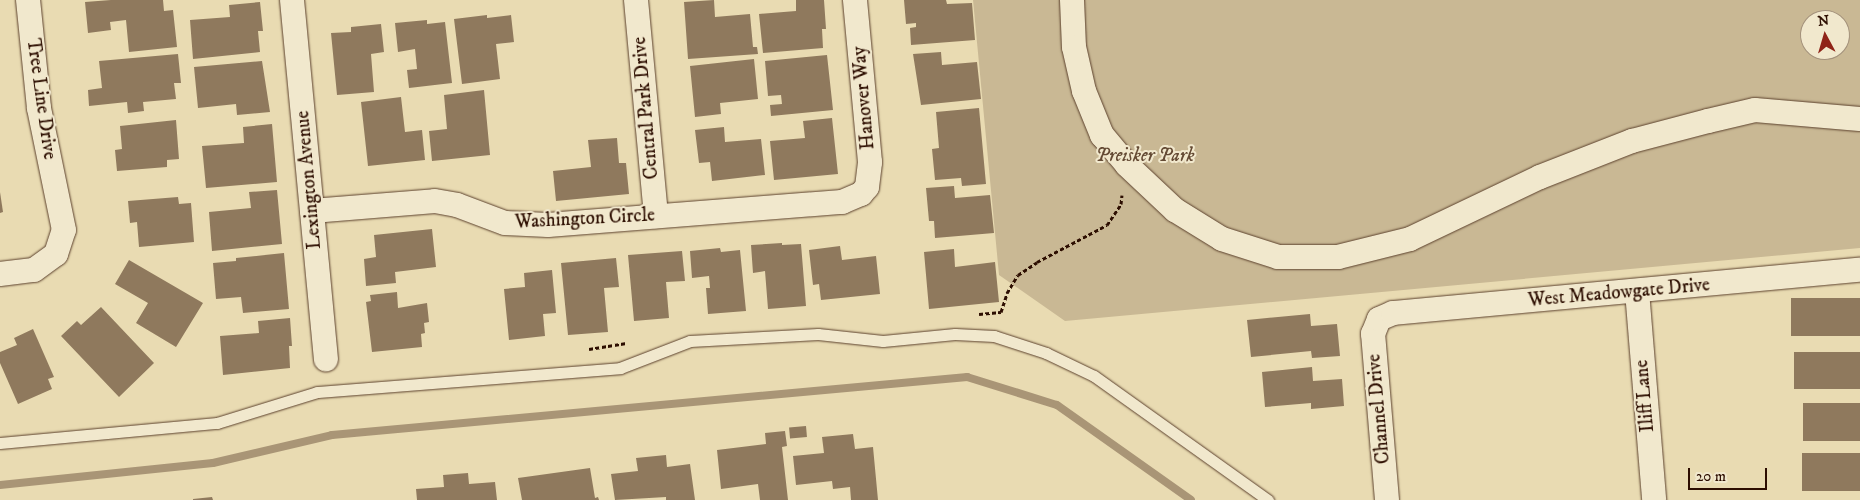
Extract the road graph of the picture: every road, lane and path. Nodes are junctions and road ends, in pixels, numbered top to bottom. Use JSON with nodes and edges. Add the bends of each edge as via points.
{"nodes":[{"id":1,"x":28,"y":0,"type":"edge"},
{"id":2,"x":292,"y":0,"type":"edge"},
{"id":3,"x":636,"y":0,"type":"edge"},
{"id":4,"x":855,"y":0,"type":"edge"},
{"id":5,"x":1072,"y":0,"type":"edge"},
{"id":6,"x":1860,"y":119,"type":"edge"},
{"id":7,"x":1127,"y":165,"type":"junction"},
{"id":8,"x":861,"y":194,"type":"joint"},
{"id":9,"x":312,"y":212,"type":"junction"},
{"id":10,"x":656,"y":216,"type":"junction"},
{"id":11,"x":1860,"y":270,"type":"edge"},
{"id":12,"x":0,"y":274,"type":"edge"},
{"id":13,"x":1637,"y":292,"type":"junction"},
{"id":14,"x":972,"y":315,"type":"dead end"},
{"id":15,"x":1379,"y":318,"type":"joint"},
{"id":16,"x":630,"y":342,"type":"dead end"},
{"id":17,"x":583,"y":350,"type":"dead end"},
{"id":18,"x":326,"y":360,"type":"dead end"},
{"id":19,"x":0,"y":443,"type":"edge"},
{"id":20,"x":1268,"y":500,"type":"edge"},
{"id":21,"x":1387,"y":500,"type":"edge"},
{"id":22,"x":1654,"y":500,"type":"edge"}],
"edges":[{"from":1,"to":12,"type":"street","name":"Tree Line Drive","via":[[39,108],[64,230],[56,254],[34,270]]},
{"from":2,"to":9,"type":"street","name":"Lexington Avenue"},
{"from":3,"to":10,"type":"street","name":"Central Park Drive"},
{"from":4,"to":8,"type":"street","name":"Hanover Way","via":[[870,162],[867,187]]},
{"from":5,"to":7,"type":"street","via":[[1074,47],[1084,91],[1102,135]]},
{"from":6,"to":7,"type":"street","via":[[1755,110],[1632,141],[1540,177],[1410,239],[1338,257],[1278,257],[1222,239],[1174,210]]},
{"from":7,"to":14,"type":"path","via":[[1121,204],[1106,225],[1018,275],[1001,312]]},
{"from":8,"to":10,"type":"street","name":"Washington Circle","via":[[842,202]]},
{"from":9,"to":10,"type":"street","name":"Washington Circle","via":[[434,201],[457,205],[505,223],[548,225]]},
{"from":9,"to":18,"type":"street","name":"Lexington Avenue"},
{"from":11,"to":13,"type":"street","name":"West Meadowgate Drive"},
{"from":13,"to":15,"type":"street","name":"West Meadowgate Drive","via":[[1393,313]]},
{"from":13,"to":22,"type":"street","name":"Iliff Lane"},
{"from":15,"to":21,"type":"street","name":"Channel Drive","via":[[1374,334]]},
{"from":16,"to":17,"type":"path"},
{"from":19,"to":20,"type":"lane","via":[[217,423],[317,392],[620,368],[690,341],[818,334],[883,341],[955,334],[994,336],[1046,354],[1094,376]]}]}
